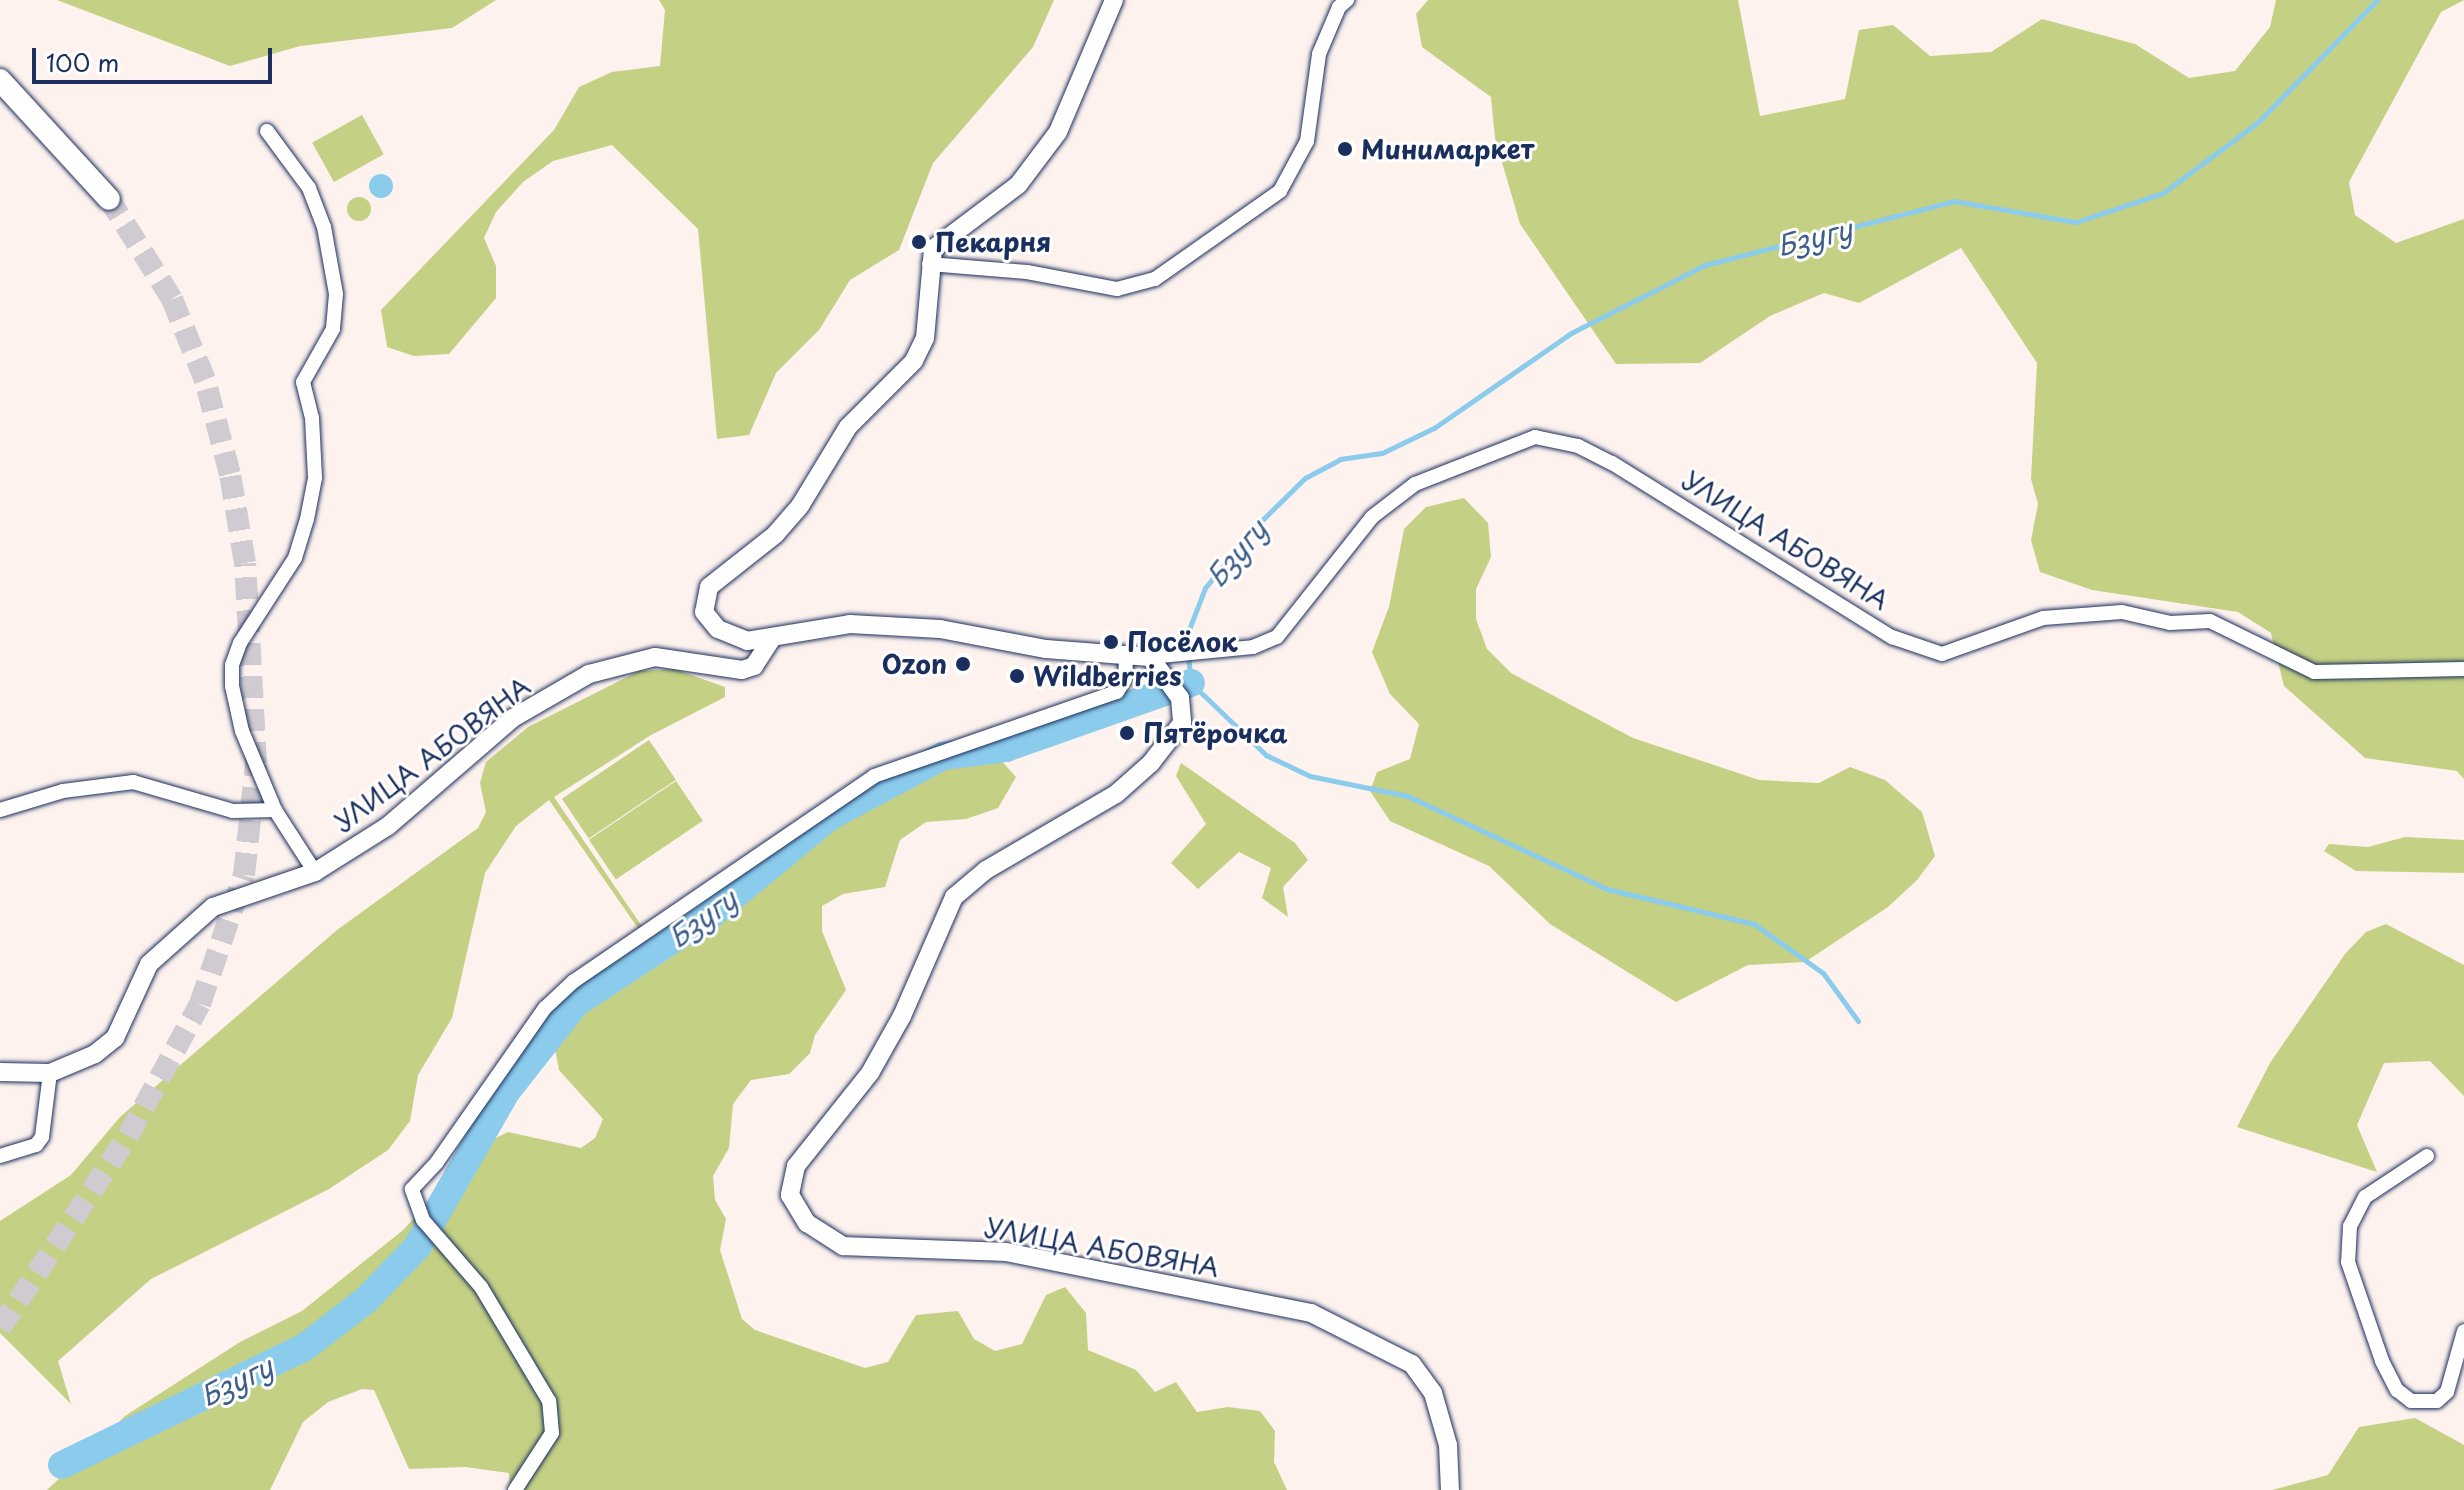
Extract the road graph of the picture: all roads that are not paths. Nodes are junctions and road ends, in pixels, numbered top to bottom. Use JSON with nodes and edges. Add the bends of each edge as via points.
{"nodes":[{"id":1,"x":1114,"y":0,"type":"edge"},
{"id":2,"x":1347,"y":0,"type":"edge"},
{"id":3,"x":0,"y":80,"type":"edge"},
{"id":4,"x":267,"y":131,"type":"dead end"},
{"id":5,"x":109,"y":199,"type":"tunnel mouth"},
{"id":6,"x":929,"y":264,"type":"junction"},
{"id":7,"x":770,"y":641,"type":"junction"},
{"id":8,"x":1150,"y":657,"type":"junction"},
{"id":9,"x":1126,"y":658,"type":"junction"},
{"id":10,"x":2464,"y":669,"type":"edge"},
{"id":11,"x":0,"y":810,"type":"edge"},
{"id":12,"x":275,"y":810,"type":"junction"},
{"id":13,"x":315,"y":872,"type":"junction"},
{"id":14,"x":0,"y":1072,"type":"edge"},
{"id":15,"x":50,"y":1073,"type":"junction"},
{"id":16,"x":0,"y":1156,"type":"edge"},
{"id":17,"x":2427,"y":1156,"type":"dead end"},
{"id":18,"x":2464,"y":1331,"type":"edge"},
{"id":19,"x":515,"y":1490,"type":"edge"},
{"id":20,"x":1450,"y":1490,"type":"edge"}],
"edges":[{"from":1,"to":6,"type":"street","name":"УЛИЦА АБОВЯНА","via":[[1058,132],[1018,185],[942,237]]},
{"from":2,"to":6,"type":"street","via":[[1319,54],[1307,141],[1280,191],[1155,279],[1117,289],[1027,272]]},
{"from":3,"to":5,"type":"highway"},
{"from":4,"to":12,"type":"street","via":[[309,188],[324,227],[336,294],[333,329],[303,382],[312,418],[315,478],[307,519],[295,558],[240,643],[232,665],[242,731]]},
{"from":6,"to":7,"type":"street","name":"УЛИЦА АБОВЯНА","via":[[925,338],[914,361],[848,427],[800,506],[776,534],[718,578],[706,595],[704,612],[718,629],[733,637]]},
{"from":7,"to":9,"type":"street","name":"УЛИЦА АБОВЯНА","via":[[850,624],[940,629]]},
{"from":7,"to":13,"type":"street","name":"УЛИЦА АБОВЯНА","via":[[754,666],[742,670],[655,657],[589,674],[513,718],[388,826]]},
{"from":8,"to":9,"type":"street","name":"УЛИЦА АБОВЯНА"},
{"from":8,"to":10,"type":"street","name":"УЛИЦА АБОВЯНА","via":[[1253,647],[1277,637],[1372,517],[1415,484],[1535,437],[1578,446],[1612,463],[1892,637],[1942,654],[2043,618],[2122,612],[2170,623],[2210,621],[2314,672]]},
{"from":8,"to":20,"type":"street","name":"УЛИЦА АБОВЯНА","via":[[1180,698],[1182,723],[1151,763],[1116,794],[986,870],[954,897],[902,1016],[870,1073],[796,1166],[790,1195],[807,1223],[843,1246],[1006,1252],[1326,1319],[1412,1364],[1433,1393],[1448,1445]]},
{"from":9,"to":19,"type":"street","via":[[1125,679],[1117,692],[874,776],[574,981],[545,1008],[437,1162],[412,1189],[423,1220],[458,1258],[549,1401],[552,1433]]},
{"from":11,"to":12,"type":"street","via":[[63,791],[133,782],[233,811]]},
{"from":12,"to":13,"type":"street"},
{"from":13,"to":15,"type":"street","name":"УЛИЦА АБОВЯНА","via":[[213,907],[149,964],[115,1038],[71,1067]]},
{"from":14,"to":15,"type":"street","name":"УЛИЦА АБОВЯНА"},
{"from":15,"to":16,"type":"street","via":[[42,1137],[36,1145]]},
{"from":17,"to":18,"type":"street","via":[[2365,1197],[2350,1226],[2348,1262],[2382,1361],[2397,1390],[2411,1401],[2437,1401],[2447,1392]]}]}
